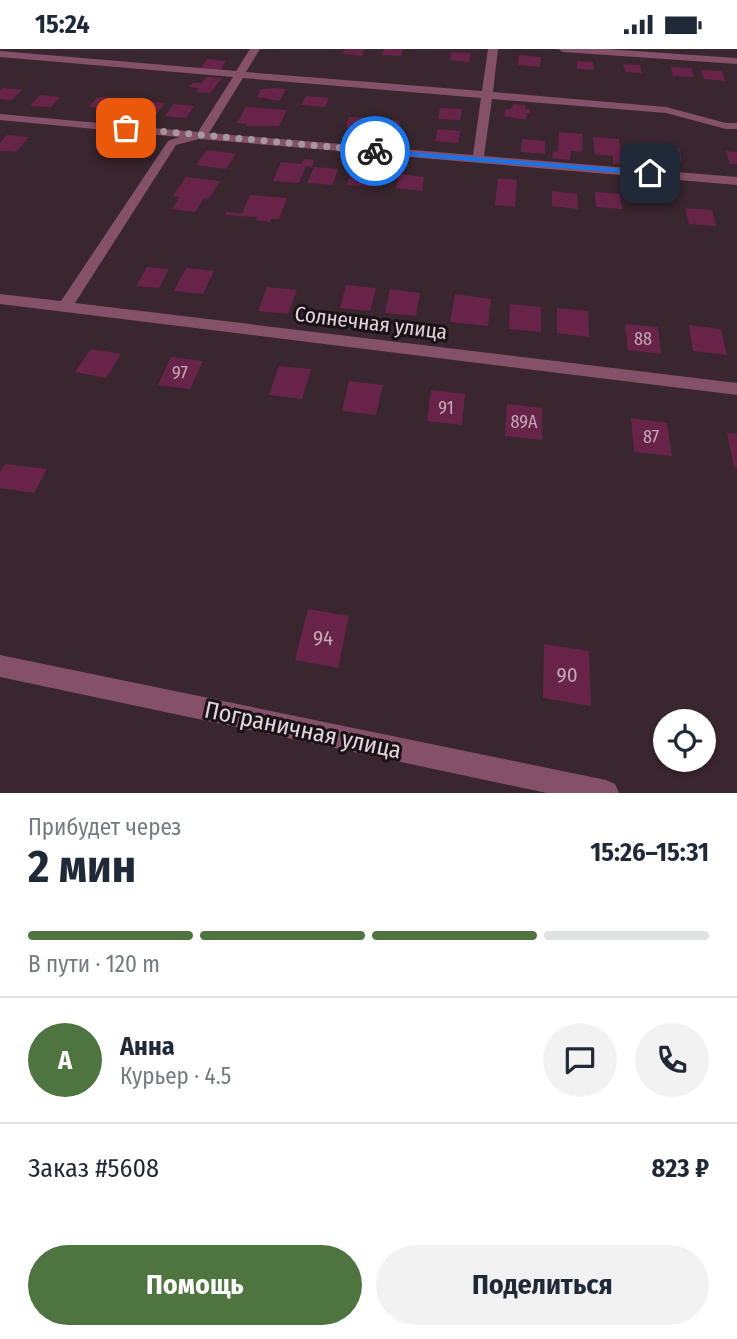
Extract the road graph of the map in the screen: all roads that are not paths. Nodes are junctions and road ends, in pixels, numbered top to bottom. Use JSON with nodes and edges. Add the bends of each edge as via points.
{"nodes":[{"id":1,"x":255,"y":49,"type":"edge"},
{"id":2,"x":493,"y":49,"type":"edge"},
{"id":3,"x":563,"y":49,"type":"edge"},
{"id":4,"x":0,"y":54,"type":"edge"},
{"id":5,"x":737,"y":61,"type":"edge"},
{"id":6,"x":240,"y":73,"type":"junction"},
{"id":7,"x":487,"y":93,"type":"junction"},
{"id":8,"x":0,"y":117,"type":"edge"},
{"id":9,"x":737,"y":125,"type":"edge"},
{"id":10,"x":202,"y":135,"type":"junction"},
{"id":11,"x":478,"y":160,"type":"junction"},
{"id":12,"x":737,"y":181,"type":"edge"},
{"id":13,"x":0,"y":299,"type":"edge"},
{"id":14,"x":65,"y":307,"type":"junction"},
{"id":15,"x":737,"y":389,"type":"edge"},
{"id":16,"x":0,"y":666,"type":"edge"},
{"id":17,"x":606,"y":793,"type":"edge"}],
"edges":[{"from":1,"to":6,"type":"street"},
{"from":2,"to":7,"type":"street"},
{"from":3,"to":5,"type":"street"},
{"from":4,"to":6,"type":"street"},
{"from":6,"to":7,"type":"street"},
{"from":6,"to":10,"type":"street"},
{"from":7,"to":9,"type":"street","via":[[666,110]]},
{"from":7,"to":11,"type":"street"},
{"from":8,"to":10,"type":"street"},
{"from":10,"to":11,"type":"street"},
{"from":10,"to":14,"type":"street","via":[[172,143]]},
{"from":11,"to":12,"type":"street"},
{"from":13,"to":14,"type":"street","name":"Солнечная улица"},
{"from":14,"to":15,"type":"street","name":"Солнечная улица"},
{"from":16,"to":17,"type":"street","name":"Пограничная улица"}]}
